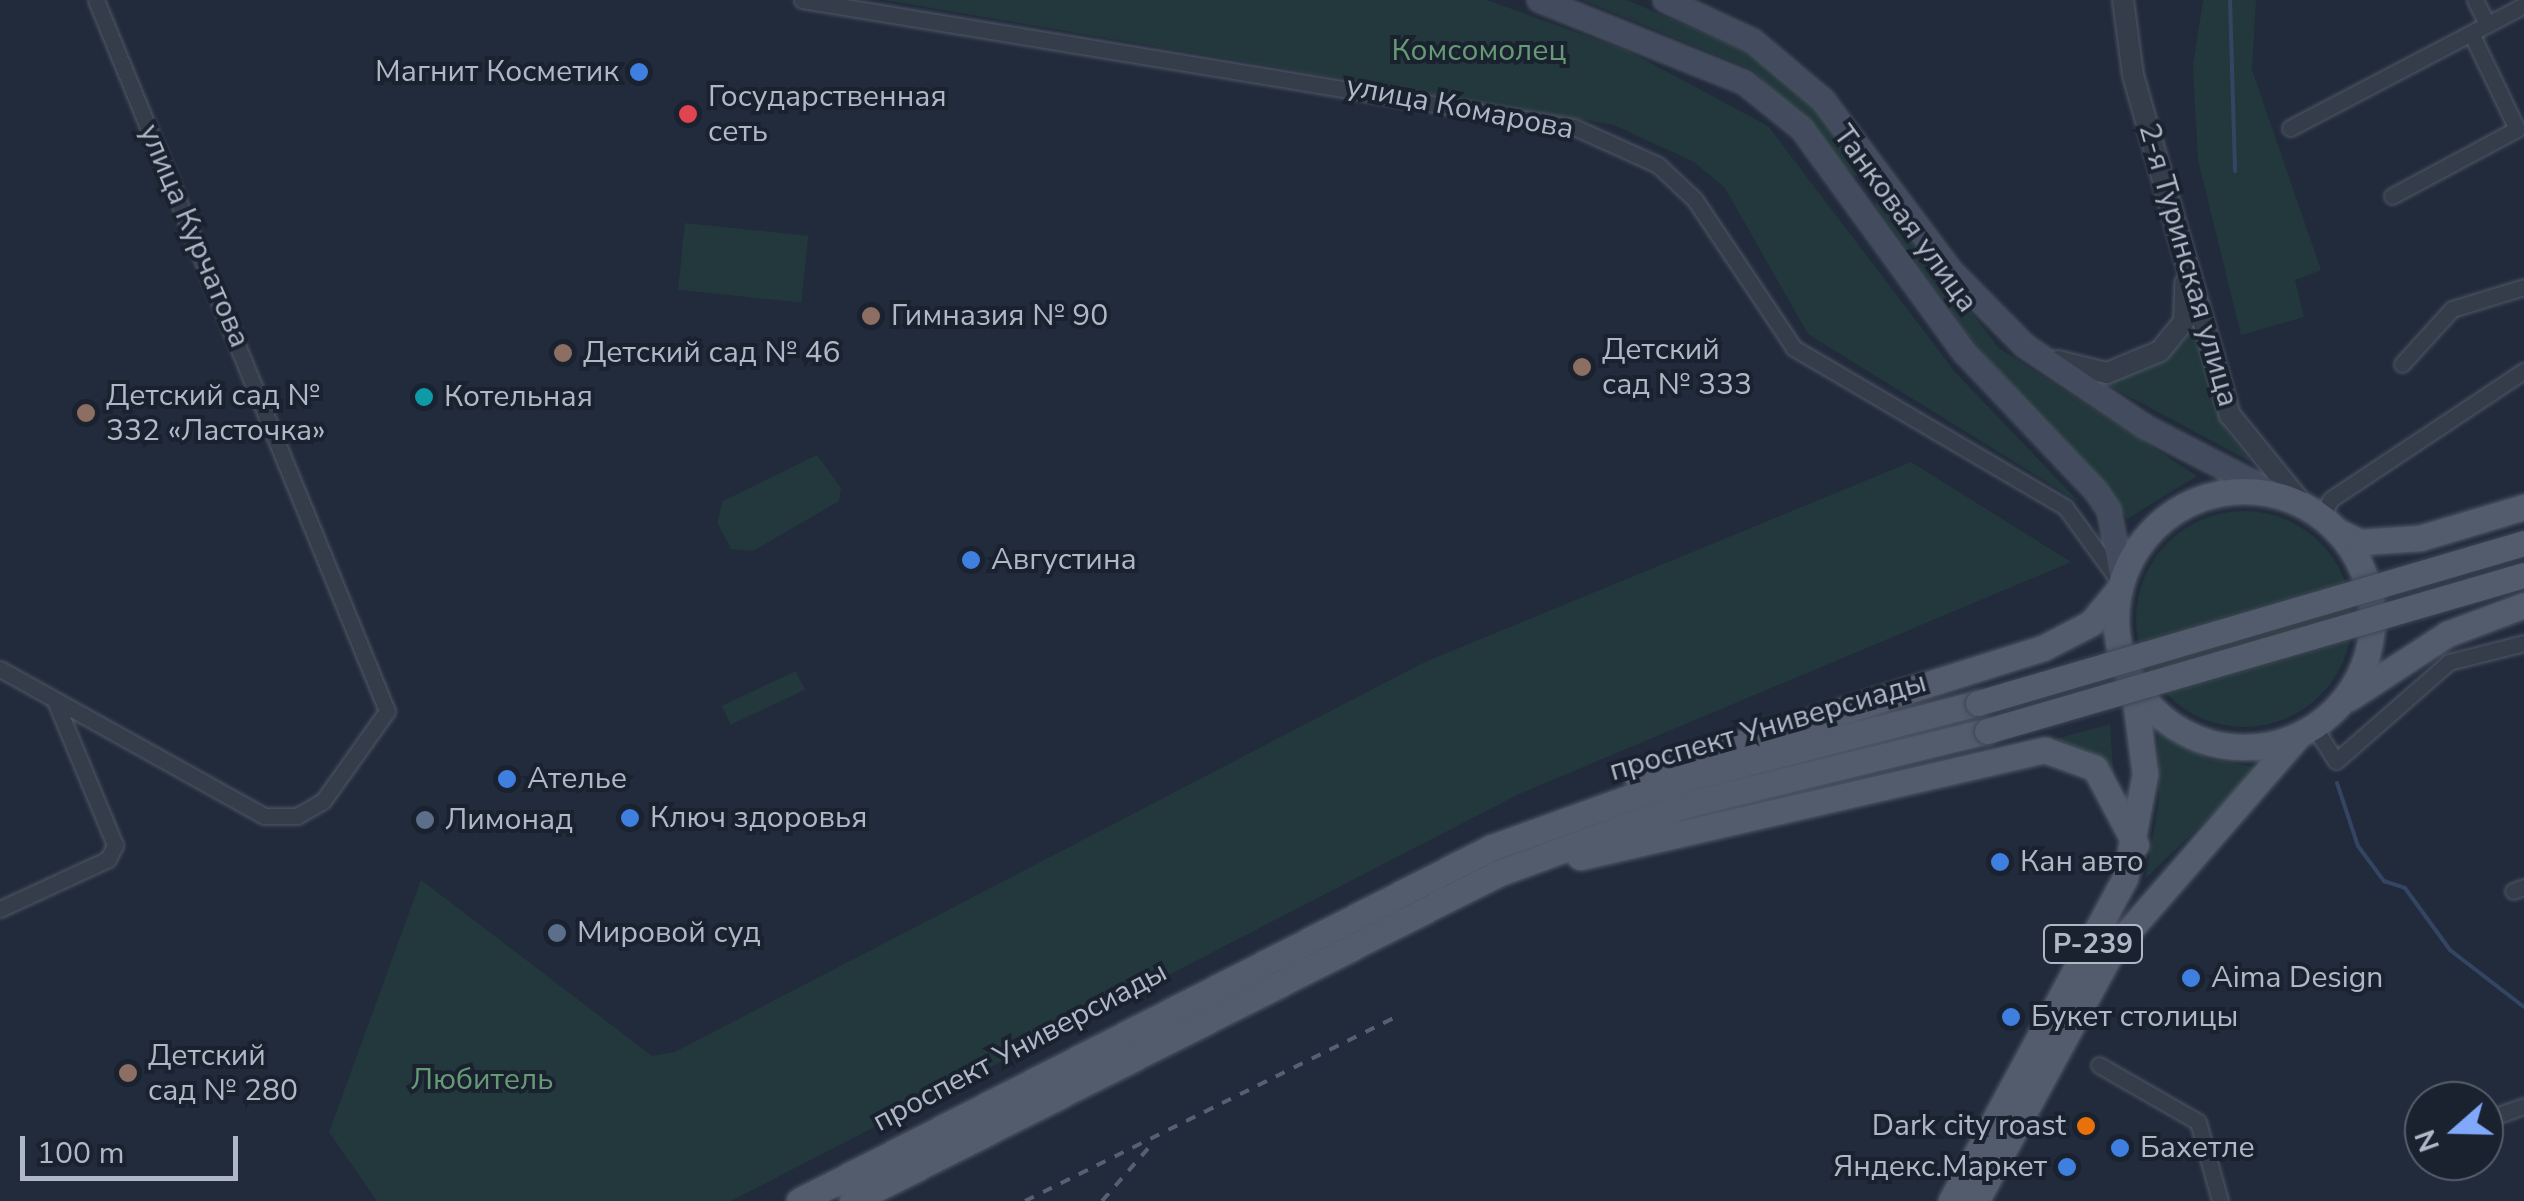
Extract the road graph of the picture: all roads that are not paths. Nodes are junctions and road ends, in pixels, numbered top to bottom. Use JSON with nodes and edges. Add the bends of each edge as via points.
{"nodes":[{"id":1,"x":96,"y":0,"type":"edge"},
{"id":2,"x":802,"y":0,"type":"edge"},
{"id":3,"x":1540,"y":0,"type":"edge"},
{"id":4,"x":1665,"y":0,"type":"edge"},
{"id":5,"x":2123,"y":0,"type":"edge"},
{"id":6,"x":2475,"y":0,"type":"edge"},
{"id":7,"x":2524,"y":5,"type":"edge"},
{"id":8,"x":2487,"y":24,"type":"junction"},
{"id":9,"x":2471,"y":33,"type":"junction"},
{"id":10,"x":2290,"y":128,"type":"dead end"},
{"id":11,"x":1883,"y":176,"type":"junction"},
{"id":12,"x":2392,"y":196,"type":"dead end"},
{"id":13,"x":1856,"y":198,"type":"junction"},
{"id":14,"x":2174,"y":227,"type":"junction"},
{"id":15,"x":2524,"y":287,"type":"edge"},
{"id":16,"x":2025,"y":346,"type":"junction"},
{"id":17,"x":2402,"y":364,"type":"dead end"},
{"id":18,"x":2524,"y":371,"type":"edge"},
{"id":19,"x":2093,"y":487,"type":"junction"},
{"id":20,"x":2277,"y":496,"type":"junction"},
{"id":21,"x":2065,"y":507,"type":"junction"},
{"id":22,"x":2524,"y":507,"type":"edge"},
{"id":23,"x":2320,"y":518,"type":"junction"},
{"id":24,"x":2524,"y":543,"type":"edge"},
{"id":25,"x":2524,"y":575,"type":"edge"},
{"id":26,"x":2121,"y":584,"type":"junction"},
{"id":27,"x":2524,"y":605,"type":"edge"},
{"id":28,"x":2524,"y":643,"type":"edge"},
{"id":29,"x":2124,"y":663,"type":"junction"},
{"id":30,"x":0,"y":669,"type":"edge"},
{"id":31,"x":55,"y":701,"type":"junction"},
{"id":32,"x":2341,"y":703,"type":"junction"},
{"id":33,"x":2306,"y":732,"type":"junction"},
{"id":34,"x":2136,"y":845,"type":"junction"},
{"id":35,"x":1490,"y":848,"type":"junction"},
{"id":36,"x":1497,"y":874,"type":"junction"},
{"id":37,"x":0,"y":908,"type":"edge"},
{"id":38,"x":2100,"y":1065,"type":"dead end"},
{"id":39,"x":798,"y":1201,"type":"edge"},
{"id":40,"x":852,"y":1201,"type":"edge"},
{"id":41,"x":1951,"y":1201,"type":"edge"},
{"id":42,"x":1976,"y":1201,"type":"edge"},
{"id":43,"x":2220,"y":1201,"type":"edge"}],
"edges":[{"from":1,"to":31,"type":"street","name":"улица Курчатова","via":[[384,693],[380,732],[357,762],[323,801],[280,816],[236,808]]},
{"from":2,"to":21,"type":"street","name":"улица Комарова","via":[[1574,127],[1658,166],[1695,200],[1772,320],[1816,365]]},
{"from":3,"to":13,"type":"main road","name":"Танковая улица","via":[[1745,83],[1802,129]]},
{"from":4,"to":11,"type":"main road","name":"Танковая улица","via":[[1753,42],[1824,100]]},
{"from":5,"to":14,"type":"street","name":"2-я Туринская улица"},
{"from":6,"to":8,"type":"street"},
{"from":7,"to":8,"type":"street"},
{"from":8,"to":9,"type":"street"},
{"from":9,"to":10,"type":"street"},
{"from":9,"to":12,"type":"street","via":[[2517,128]]},
{"from":11,"to":13,"type":"main road"},
{"from":11,"to":16,"type":"main road","name":"Танковая улица","via":[[1951,271]]},
{"from":13,"to":19,"type":"main road","name":"Танковая улица","via":[[1965,353]]},
{"from":14,"to":16,"type":"street","via":[[2187,308],[2160,350],[2096,374]]},
{"from":14,"to":23,"type":"street","name":"2-я Туринская улица","via":[[2234,424]]},
{"from":15,"to":17,"type":"street","via":[[2452,309]]},
{"from":16,"to":20,"type":"main road","name":"Танковая улица","via":[[2145,428]]},
{"from":18,"to":23,"type":"street","via":[[2330,499]]},
{"from":19,"to":21,"type":"street","via":[[2087,510]]},
{"from":19,"to":26,"type":"main road","name":"Танковая улица","via":[[2109,510]]},
{"from":20,"to":23,"type":"main road"},
{"from":20,"to":26,"type":"main road","via":[[2238,491],[2183,506],[2152,530]]},
{"from":21,"to":26,"type":"street","name":"улица Комарова"},
{"from":22,"to":23,"type":"main road","via":[[2420,538],[2360,542]]},
{"from":23,"to":32,"type":"main road","number":"Р-239","via":[[2366,578],[2372,616],[2361,671]]},
{"from":24,"to":35,"type":"main road","name":"проспект Универсиады","bridge":true,"via":[[1978,703],[1672,782]]},
{"from":25,"to":36,"type":"main road","name":"проспект Универсиады","bridge":true,"via":[[1986,731],[1681,806]]},
{"from":26,"to":29,"type":"main road","number":"Р-239"},
{"from":26,"to":35,"type":"main road","via":[[2091,623],[2043,648],[1734,740],[1582,796]]},
{"from":27,"to":32,"type":"main road","number":"Р-239","via":[[2447,634]]},
{"from":28,"to":33,"type":"street","via":[[2449,662],[2336,761]]},
{"from":29,"to":33,"type":"main road","number":"Р-239","via":[[2149,705],[2198,739],[2259,747]]},
{"from":29,"to":34,"type":"main road","number":"Р-239","via":[[2143,730]]},
{"from":30,"to":31,"type":"street"},
{"from":31,"to":37,"type":"street","via":[[115,845],[108,859]]},
{"from":32,"to":33,"type":"main road","number":"Р-239"},
{"from":33,"to":42,"type":"main road","number":"Р-239","via":[[2113,949]]},
{"from":34,"to":36,"type":"main road","via":[[2096,768],[2045,750]]},
{"from":34,"to":41,"type":"main road","number":"Р-239","via":[[2097,936]]},
{"from":35,"to":39,"type":"main road","name":"проспект Универсиады"},
{"from":36,"to":40,"type":"main road","name":"проспект Универсиады"},
{"from":38,"to":43,"type":"street","via":[[2198,1122]]}]}
